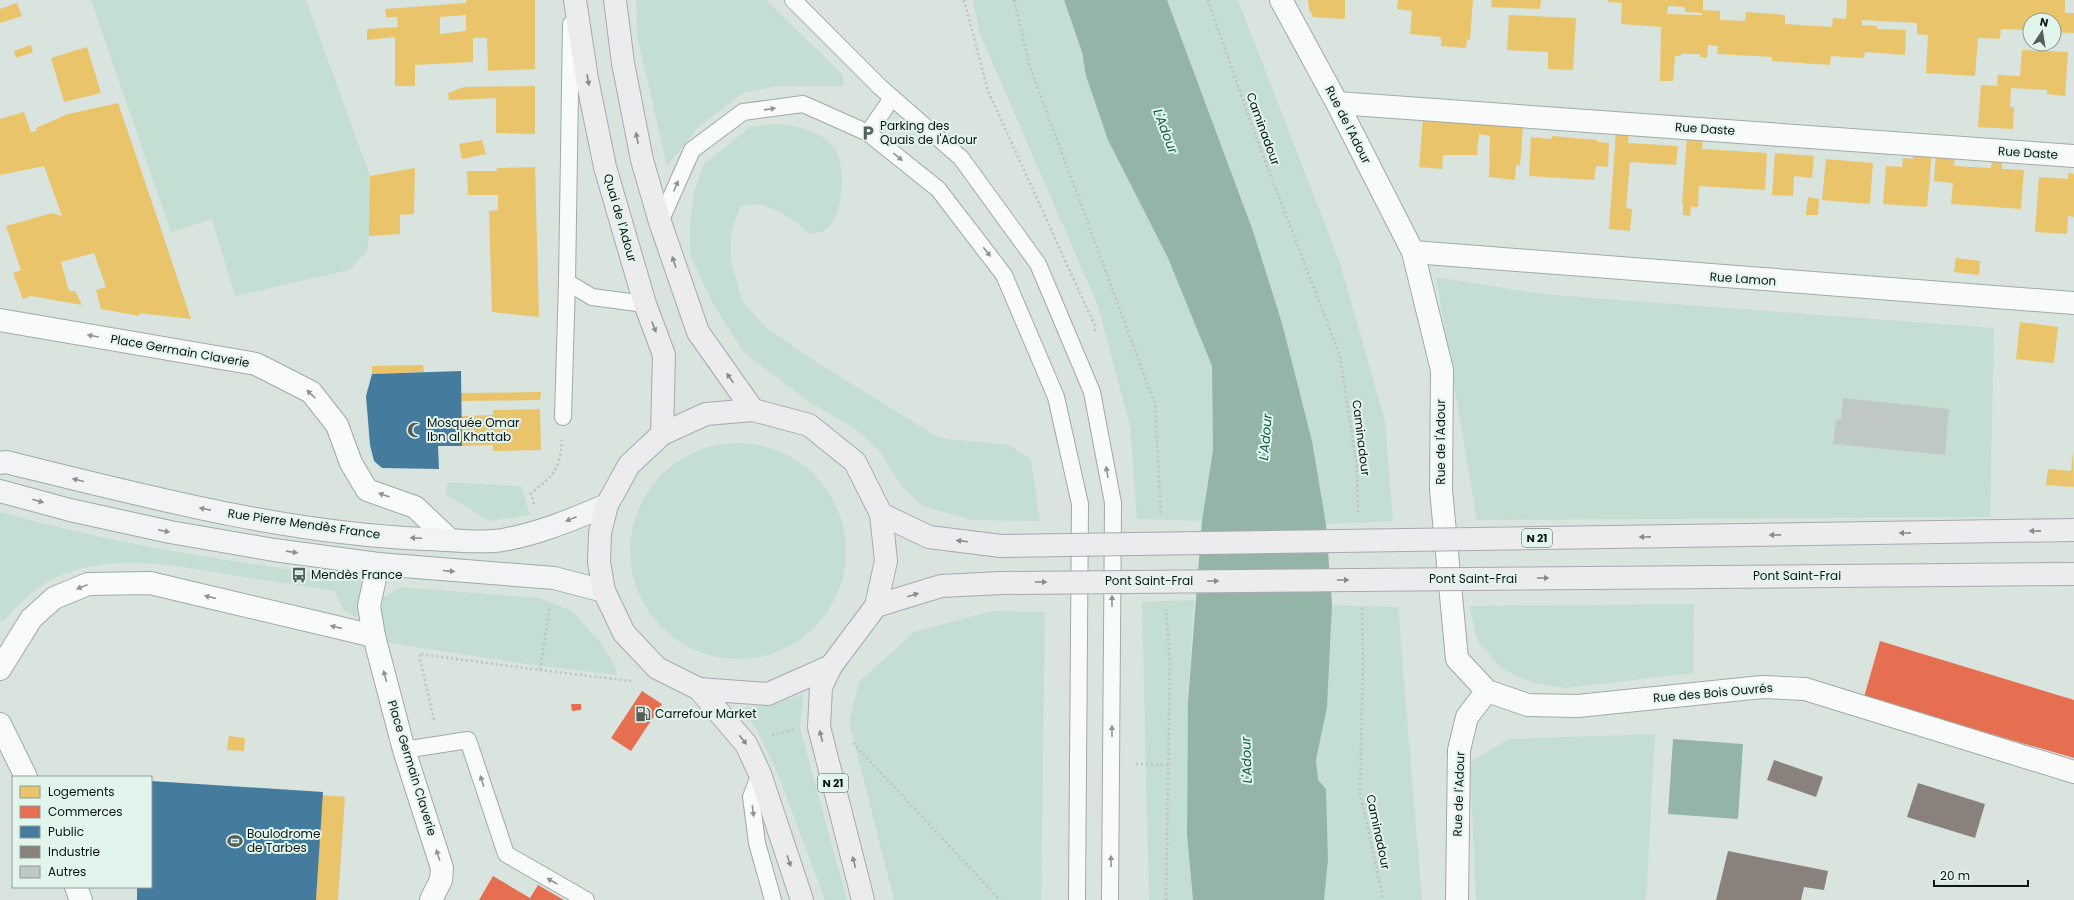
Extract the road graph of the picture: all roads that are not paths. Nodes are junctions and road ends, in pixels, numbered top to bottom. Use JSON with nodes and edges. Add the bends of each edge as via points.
{"nodes":[{"id":1,"x":571,"y":0,"type":"edge"},
{"id":2,"x":575,"y":0,"type":"edge"},
{"id":3,"x":615,"y":0,"type":"edge"},
{"id":4,"x":793,"y":0,"type":"edge"},
{"id":5,"x":1281,"y":0,"type":"edge"},
{"id":6,"x":892,"y":98,"type":"junction"},
{"id":7,"x":1337,"y":102,"type":"junction"},
{"id":8,"x":868,"y":133,"type":"junction"},
{"id":9,"x":2074,"y":156,"type":"edge"},
{"id":10,"x":660,"y":222,"type":"junction"},
{"id":11,"x":1413,"y":252,"type":"junction"},
{"id":12,"x":567,"y":282,"type":"junction"},
{"id":13,"x":645,"y":304,"type":"junction"},
{"id":14,"x":2074,"y":304,"type":"edge"},
{"id":15,"x":0,"y":320,"type":"edge"},
{"id":16,"x":753,"y":410,"type":"junction"},
{"id":17,"x":563,"y":418,"type":"road end"},
{"id":18,"x":662,"y":434,"type":"junction"},
{"id":19,"x":0,"y":463,"type":"edge"},
{"id":20,"x":0,"y":491,"type":"edge"},
{"id":21,"x":607,"y":505,"type":"junction"},
{"id":22,"x":881,"y":514,"type":"junction"},
{"id":23,"x":2074,"y":530,"type":"edge"},
{"id":24,"x":450,"y":540,"type":"junction"},
{"id":25,"x":378,"y":564,"type":"junction"},
{"id":26,"x":2074,"y":574,"type":"edge"},
{"id":27,"x":604,"y":591,"type":"junction"},
{"id":28,"x":876,"y":606,"type":"junction"},
{"id":29,"x":374,"y":636,"type":"junction"},
{"id":30,"x":831,"y":666,"type":"junction"},
{"id":31,"x":0,"y":669,"type":"edge"},
{"id":32,"x":699,"y":689,"type":"junction"},
{"id":33,"x":1487,"y":691,"type":"junction"},
{"id":34,"x":0,"y":724,"type":"edge"},
{"id":35,"x":404,"y":750,"type":"junction"},
{"id":36,"x":2074,"y":772,"type":"edge"},
{"id":37,"x":760,"y":774,"type":"junction"},
{"id":38,"x":26,"y":776,"type":"edge"},
{"id":39,"x":76,"y":888,"type":"edge"},
{"id":40,"x":81,"y":900,"type":"edge"},
{"id":41,"x":431,"y":900,"type":"edge"},
{"id":42,"x":586,"y":900,"type":"edge"},
{"id":43,"x":774,"y":900,"type":"edge"},
{"id":44,"x":802,"y":900,"type":"edge"},
{"id":45,"x":864,"y":900,"type":"edge"},
{"id":46,"x":1077,"y":900,"type":"edge"},
{"id":47,"x":1110,"y":900,"type":"edge"},
{"id":48,"x":1457,"y":900,"type":"edge"}],
"edges":[{"from":1,"to":12,"type":"lane"},
{"from":2,"to":13,"type":"main road","name":"Quai de l'Adour","one_way":true,"via":[[587,79],[605,168]]},
{"from":10,"to":3,"type":"main road","one_way":true,"via":[[642,160],[623,63]]},
{"from":4,"to":6,"type":"lane"},
{"from":5,"to":7,"type":"street","name":"Rue de l'Adour"},
{"from":6,"to":8,"type":"lane"},
{"from":47,"to":6,"type":"lane","one_way":true,"via":[[1113,503],[1092,392],[1038,264],[961,158]]},
{"from":7,"to":9,"type":"street","name":"Rue Daste"},
{"from":7,"to":11,"type":"street","name":"Rue de l'Adour"},
{"from":10,"to":8,"type":"lane","one_way":true,"via":[[692,150],[743,112],[803,104]]},
{"from":8,"to":46,"type":"lane","one_way":true,"via":[[938,189],[1004,275],[1056,397],[1080,504]]},
{"from":16,"to":10,"type":"main road","one_way":true,"via":[[698,332]]},
{"from":11,"to":14,"type":"street","name":"Rue Lamon"},
{"from":11,"to":33,"type":"street","name":"Rue de l'Adour","via":[[1442,370],[1441,490],[1457,659]]},
{"from":12,"to":13,"type":"lane","via":[[592,297]]},
{"from":12,"to":17,"type":"lane"},
{"from":13,"to":18,"type":"main road","name":"Quai de l'Adour","one_way":true,"via":[[664,355]]},
{"from":24,"to":15,"type":"street","name":"Place Germain Claverie","one_way":true,"via":[[415,507],[367,490],[351,463],[337,425],[311,392],[256,364]]},
{"from":16,"to":18,"type":"main road","via":[[706,414]]},
{"from":16,"to":22,"type":"main road","via":[[809,426],[855,462]]},
{"from":18,"to":21,"type":"main road","via":[[629,464]]},
{"from":24,"to":19,"type":"main road","name":"Rue Pierre Mendès France","one_way":true,"via":[[400,538],[274,522],[178,504],[6,462]]},
{"from":20,"to":25,"type":"main road","one_way":true,"via":[[70,510],[170,532]]},
{"from":21,"to":24,"type":"main road","name":"Rue Pierre Mendès France","one_way":true,"via":[[543,531],[500,541]]},
{"from":21,"to":27,"type":"main road","via":[[600,533],[599,562]]},
{"from":23,"to":22,"type":"main road","number":"N 21","one_way":true,"bridge":true,"via":[[1001,546],[929,537]]},
{"from":22,"to":28,"type":"main road","via":[[886,561]]},
{"from":25,"to":27,"type":"main road","one_way":true,"via":[[477,574],[554,578]]},
{"from":25,"to":29,"type":"street","name":"Place Germain Claverie","via":[[369,606]]},
{"from":28,"to":26,"type":"main road","name":"Pont Saint-Frai","one_way":true,"bridge":true,"via":[[941,586],[1002,583]]},
{"from":27,"to":32,"type":"main road","via":[[624,633],[657,668]]},
{"from":28,"to":30,"type":"main road"},
{"from":29,"to":31,"type":"street","one_way":true,"via":[[150,583],[88,584],[54,598],[31,619]]},
{"from":35,"to":29,"type":"street","name":"Place Germain Claverie","one_way":true},
{"from":30,"to":32,"type":"main road","via":[[768,694]]},
{"from":45,"to":30,"type":"main road","number":"N 21","one_way":true,"via":[[819,727],[821,687]]},
{"from":32,"to":37,"type":"main road","one_way":true,"via":[[746,744]]},
{"from":33,"to":36,"type":"street","name":"Rue des Bois Ouvrés","via":[[1528,705],[1578,706],[1762,687],[1805,689]]},
{"from":33,"to":48,"type":"street","name":"Rue de l'Adour","via":[[1467,717],[1459,750]]},
{"from":34,"to":38,"type":"street"},
{"from":41,"to":35,"type":"street","name":"Place Germain Claverie","one_way":true,"via":[[441,880],[442,868]]},
{"from":42,"to":35,"type":"lane","one_way":true,"via":[[506,854],[468,740]]},
{"from":37,"to":43,"type":"lane","one_way":true,"via":[[751,797],[757,843]]},
{"from":37,"to":44,"type":"main road","one_way":true},
{"from":39,"to":40,"type":"street"}]}
